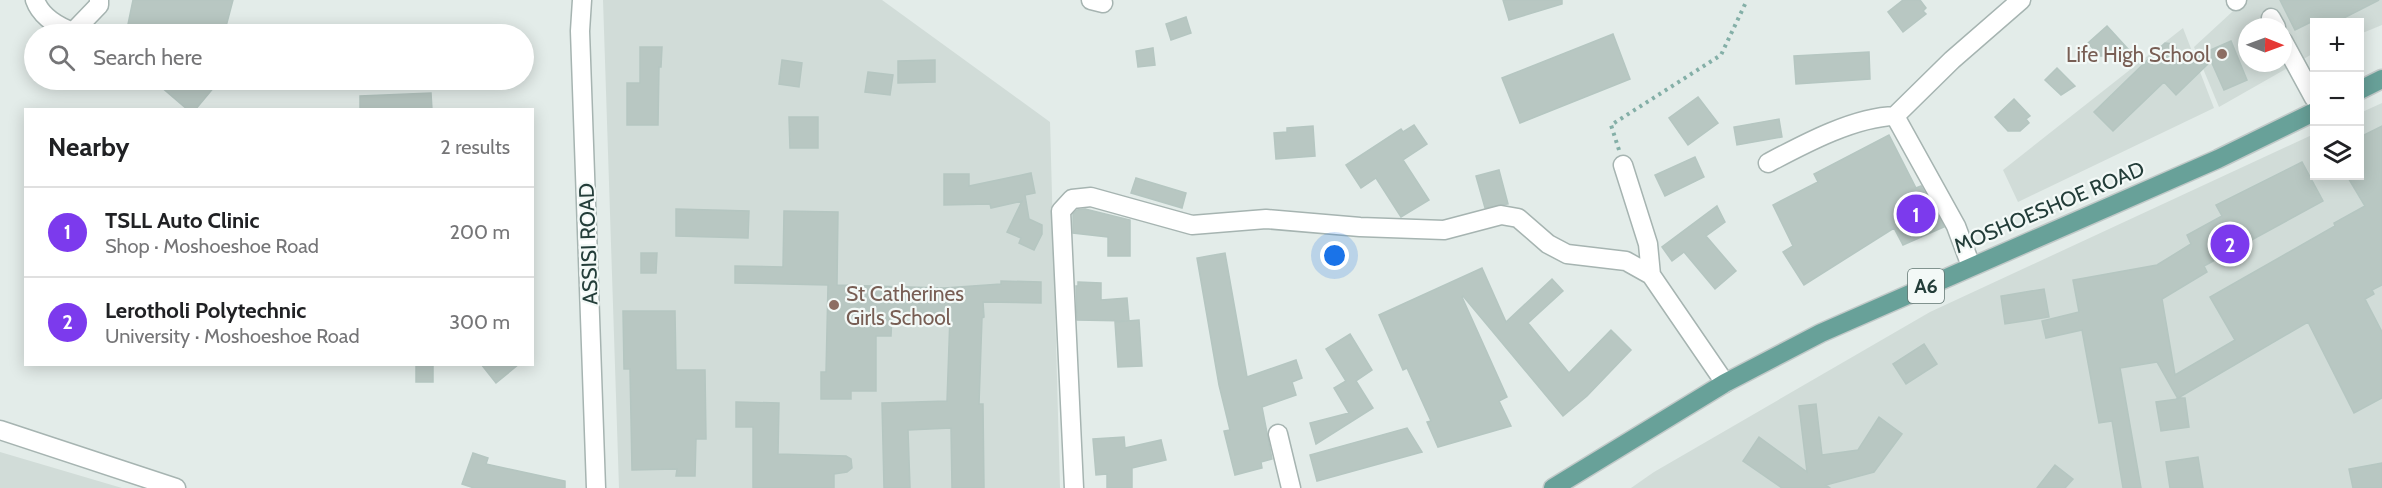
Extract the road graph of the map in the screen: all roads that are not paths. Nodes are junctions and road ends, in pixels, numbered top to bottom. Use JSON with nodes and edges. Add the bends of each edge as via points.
{"nodes":[{"id":1,"x":35,"y":0,"type":"edge"},
{"id":2,"x":99,"y":0,"type":"edge"},
{"id":3,"x":582,"y":0,"type":"edge"},
{"id":4,"x":2021,"y":0,"type":"edge"},
{"id":5,"x":55,"y":24,"type":"edge"},
{"id":6,"x":81,"y":24,"type":"edge"},
{"id":7,"x":2292,"y":57,"type":"edge"},
{"id":8,"x":2382,"y":79,"type":"edge"},
{"id":9,"x":2364,"y":88,"type":"edge"},
{"id":10,"x":2310,"y":91,"type":"edge"},
{"id":11,"x":2310,"y":114,"type":"edge"},
{"id":12,"x":1895,"y":116,"type":"junction"},
{"id":13,"x":1768,"y":163,"type":"dead end"},
{"id":14,"x":1623,"y":165,"type":"road end"},
{"id":15,"x":1971,"y":266,"type":"junction"},
{"id":16,"x":1651,"y":275,"type":"junction"},
{"id":17,"x":1725,"y":383,"type":"junction"},
{"id":18,"x":0,"y":430,"type":"edge"},
{"id":19,"x":1278,"y":434,"type":"dead end"},
{"id":20,"x":176,"y":488,"type":"edge"},
{"id":21,"x":596,"y":488,"type":"edge"},
{"id":22,"x":1074,"y":488,"type":"edge"},
{"id":23,"x":1291,"y":488,"type":"edge"},
{"id":24,"x":1553,"y":488,"type":"edge"}],
"edges":[{"from":1,"to":5,"type":"street"},
{"from":2,"to":6,"type":"street","via":[[99,5]]},
{"from":3,"to":21,"type":"street","name":"ASSISI ROAD"},
{"from":4,"to":12,"type":"street"},
{"from":7,"to":10,"type":"street"},
{"from":8,"to":9,"type":"main road"},
{"from":11,"to":15,"type":"main road","name":"MOSHOESHOE ROAD","number":"A6","via":[[2218,159]]},
{"from":12,"to":13,"type":"street","via":[[1819,137]]},
{"from":12,"to":15,"type":"street","via":[[1956,226]]},
{"from":14,"to":16,"type":"street","via":[[1648,244]]},
{"from":15,"to":17,"type":"main road","name":"MOSHOESHOE ROAD","number":"A6","via":[[1821,333]]},
{"from":16,"to":17,"type":"street"},
{"from":16,"to":22,"type":"street","via":[[1626,261],[1567,254],[1548,244],[1518,218],[1501,215],[1444,230],[1266,219],[1192,225],[1091,197],[1072,199],[1061,211]]},
{"from":17,"to":24,"type":"main road","name":"MOSHOESHOE ROAD","number":"A6"},
{"from":18,"to":20,"type":"street"},
{"from":19,"to":23,"type":"street"}]}
